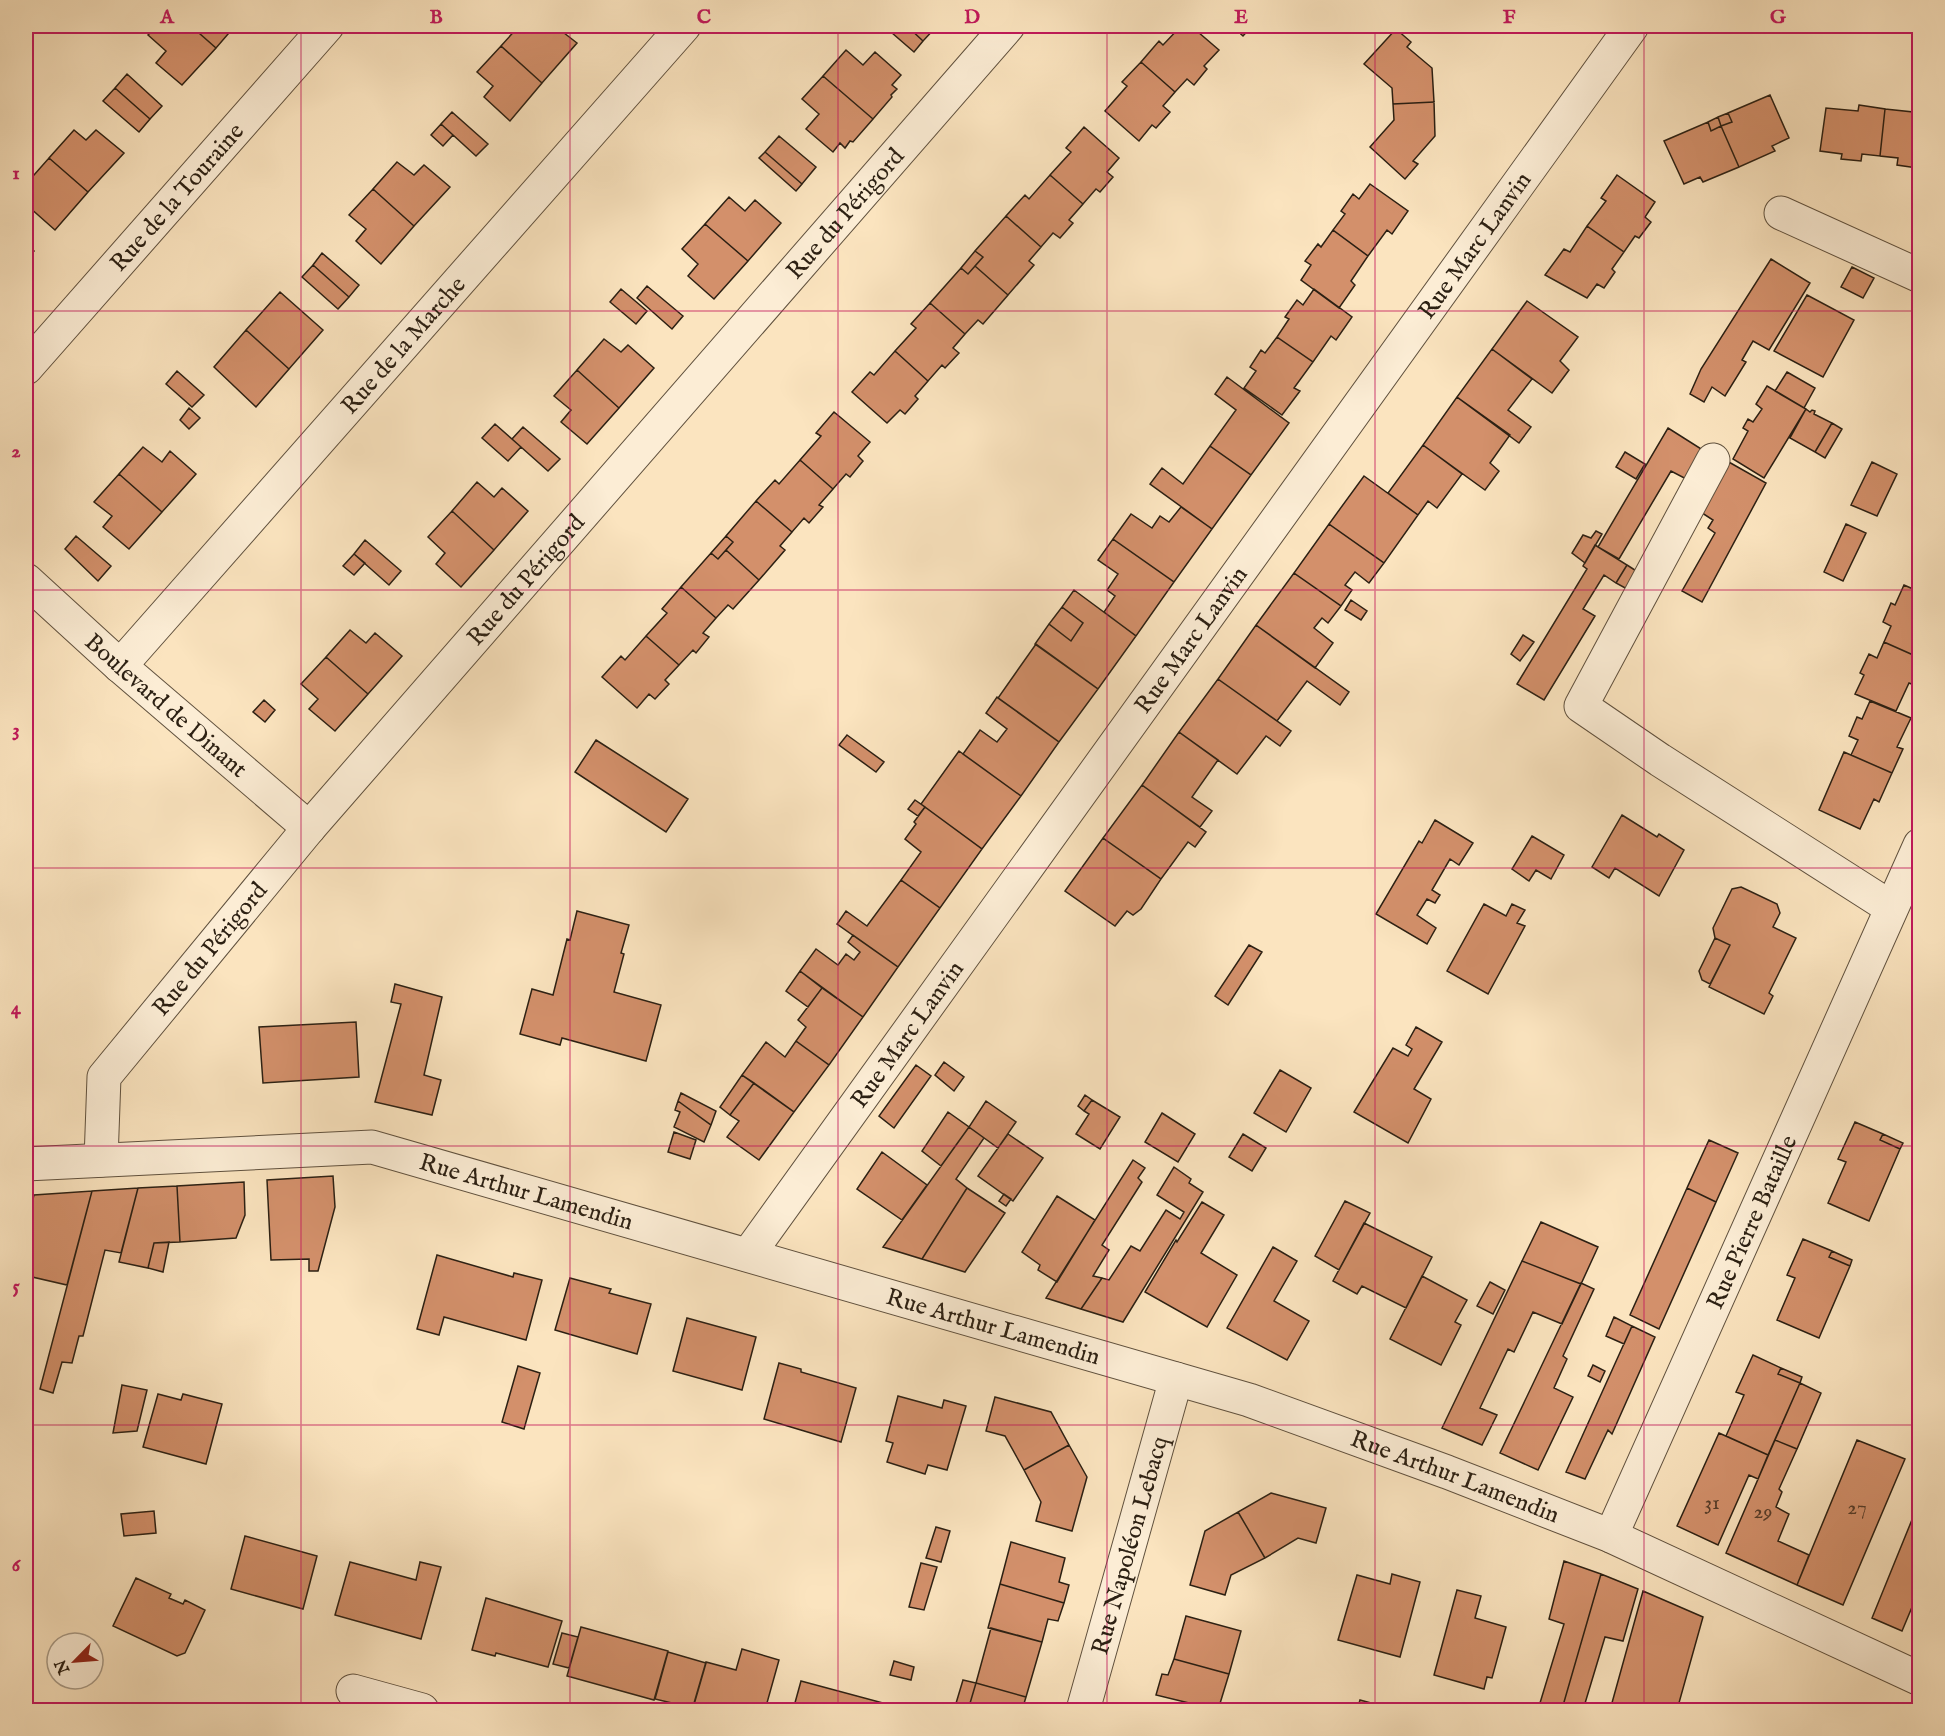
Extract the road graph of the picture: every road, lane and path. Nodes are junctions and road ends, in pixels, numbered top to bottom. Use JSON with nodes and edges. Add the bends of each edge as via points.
{"nodes":[{"id":1,"x":327,"y":26,"type":"edge"},
{"id":2,"x":684,"y":26,"type":"edge"},
{"id":3,"x":1008,"y":26,"type":"edge"},
{"id":4,"x":1632,"y":26,"type":"edge"},
{"id":5,"x":1781,"y":213,"type":"dead end"},
{"id":6,"x":1920,"y":276,"type":"edge"},
{"id":7,"x":26,"y":368,"type":"edge"},
{"id":8,"x":1713,"y":460,"type":"dead end"},
{"id":9,"x":30,"y":586,"type":"edge"},
{"id":10,"x":120,"y":666,"type":"junction"},
{"id":11,"x":309,"y":828,"type":"junction"},
{"id":12,"x":1920,"y":845,"type":"edge"},
{"id":13,"x":1890,"y":908,"type":"junction"},
{"id":14,"x":101,"y":1160,"type":"junction"},
{"id":15,"x":26,"y":1164,"type":"edge"},
{"id":16,"x":748,"y":1256,"type":"junction"},
{"id":17,"x":1176,"y":1379,"type":"junction"},
{"id":18,"x":1611,"y":1536,"type":"junction"},
{"id":19,"x":1920,"y":1679,"type":"edge"},
{"id":20,"x":353,"y":1690,"type":"dead end"},
{"id":21,"x":422,"y":1710,"type":"edge"},
{"id":22,"x":1083,"y":1710,"type":"edge"}],
"edges":[{"from":1,"to":7,"type":"street","name":"Rue de la Touraine"},
{"from":2,"to":10,"type":"street","name":"Rue de la Marche"},
{"from":3,"to":11,"type":"street","name":"Rue du Périgord"},
{"from":4,"to":16,"type":"street","name":"Rue Marc Lanvin"},
{"from":5,"to":6,"type":"street"},
{"from":8,"to":13,"type":"street","via":[[1581,706]]},
{"from":9,"to":10,"type":"street","name":"Boulevard de Dinant"},
{"from":10,"to":11,"type":"street","name":"Boulevard de Dinant"},
{"from":11,"to":14,"type":"street","name":"Rue du Périgord","via":[[104,1077]]},
{"from":12,"to":13,"type":"street","name":"Rue Pierre Bataille"},
{"from":13,"to":18,"type":"street","name":"Rue Pierre Bataille"},
{"from":14,"to":15,"type":"street","name":"Rue Arthur Lamendin"},
{"from":14,"to":16,"type":"street","name":"Rue Arthur Lamendin","via":[[372,1147]]},
{"from":16,"to":17,"type":"street","name":"Rue Arthur Lamendin"},
{"from":17,"to":18,"type":"street","name":"Rue Arthur Lamendin","via":[[1271,1408]]},
{"from":17,"to":22,"type":"street","name":"Rue Napoléon Lebacq"},
{"from":18,"to":19,"type":"street","name":"Rue Arthur Lamendin"},
{"from":20,"to":21,"type":"street"}]}
